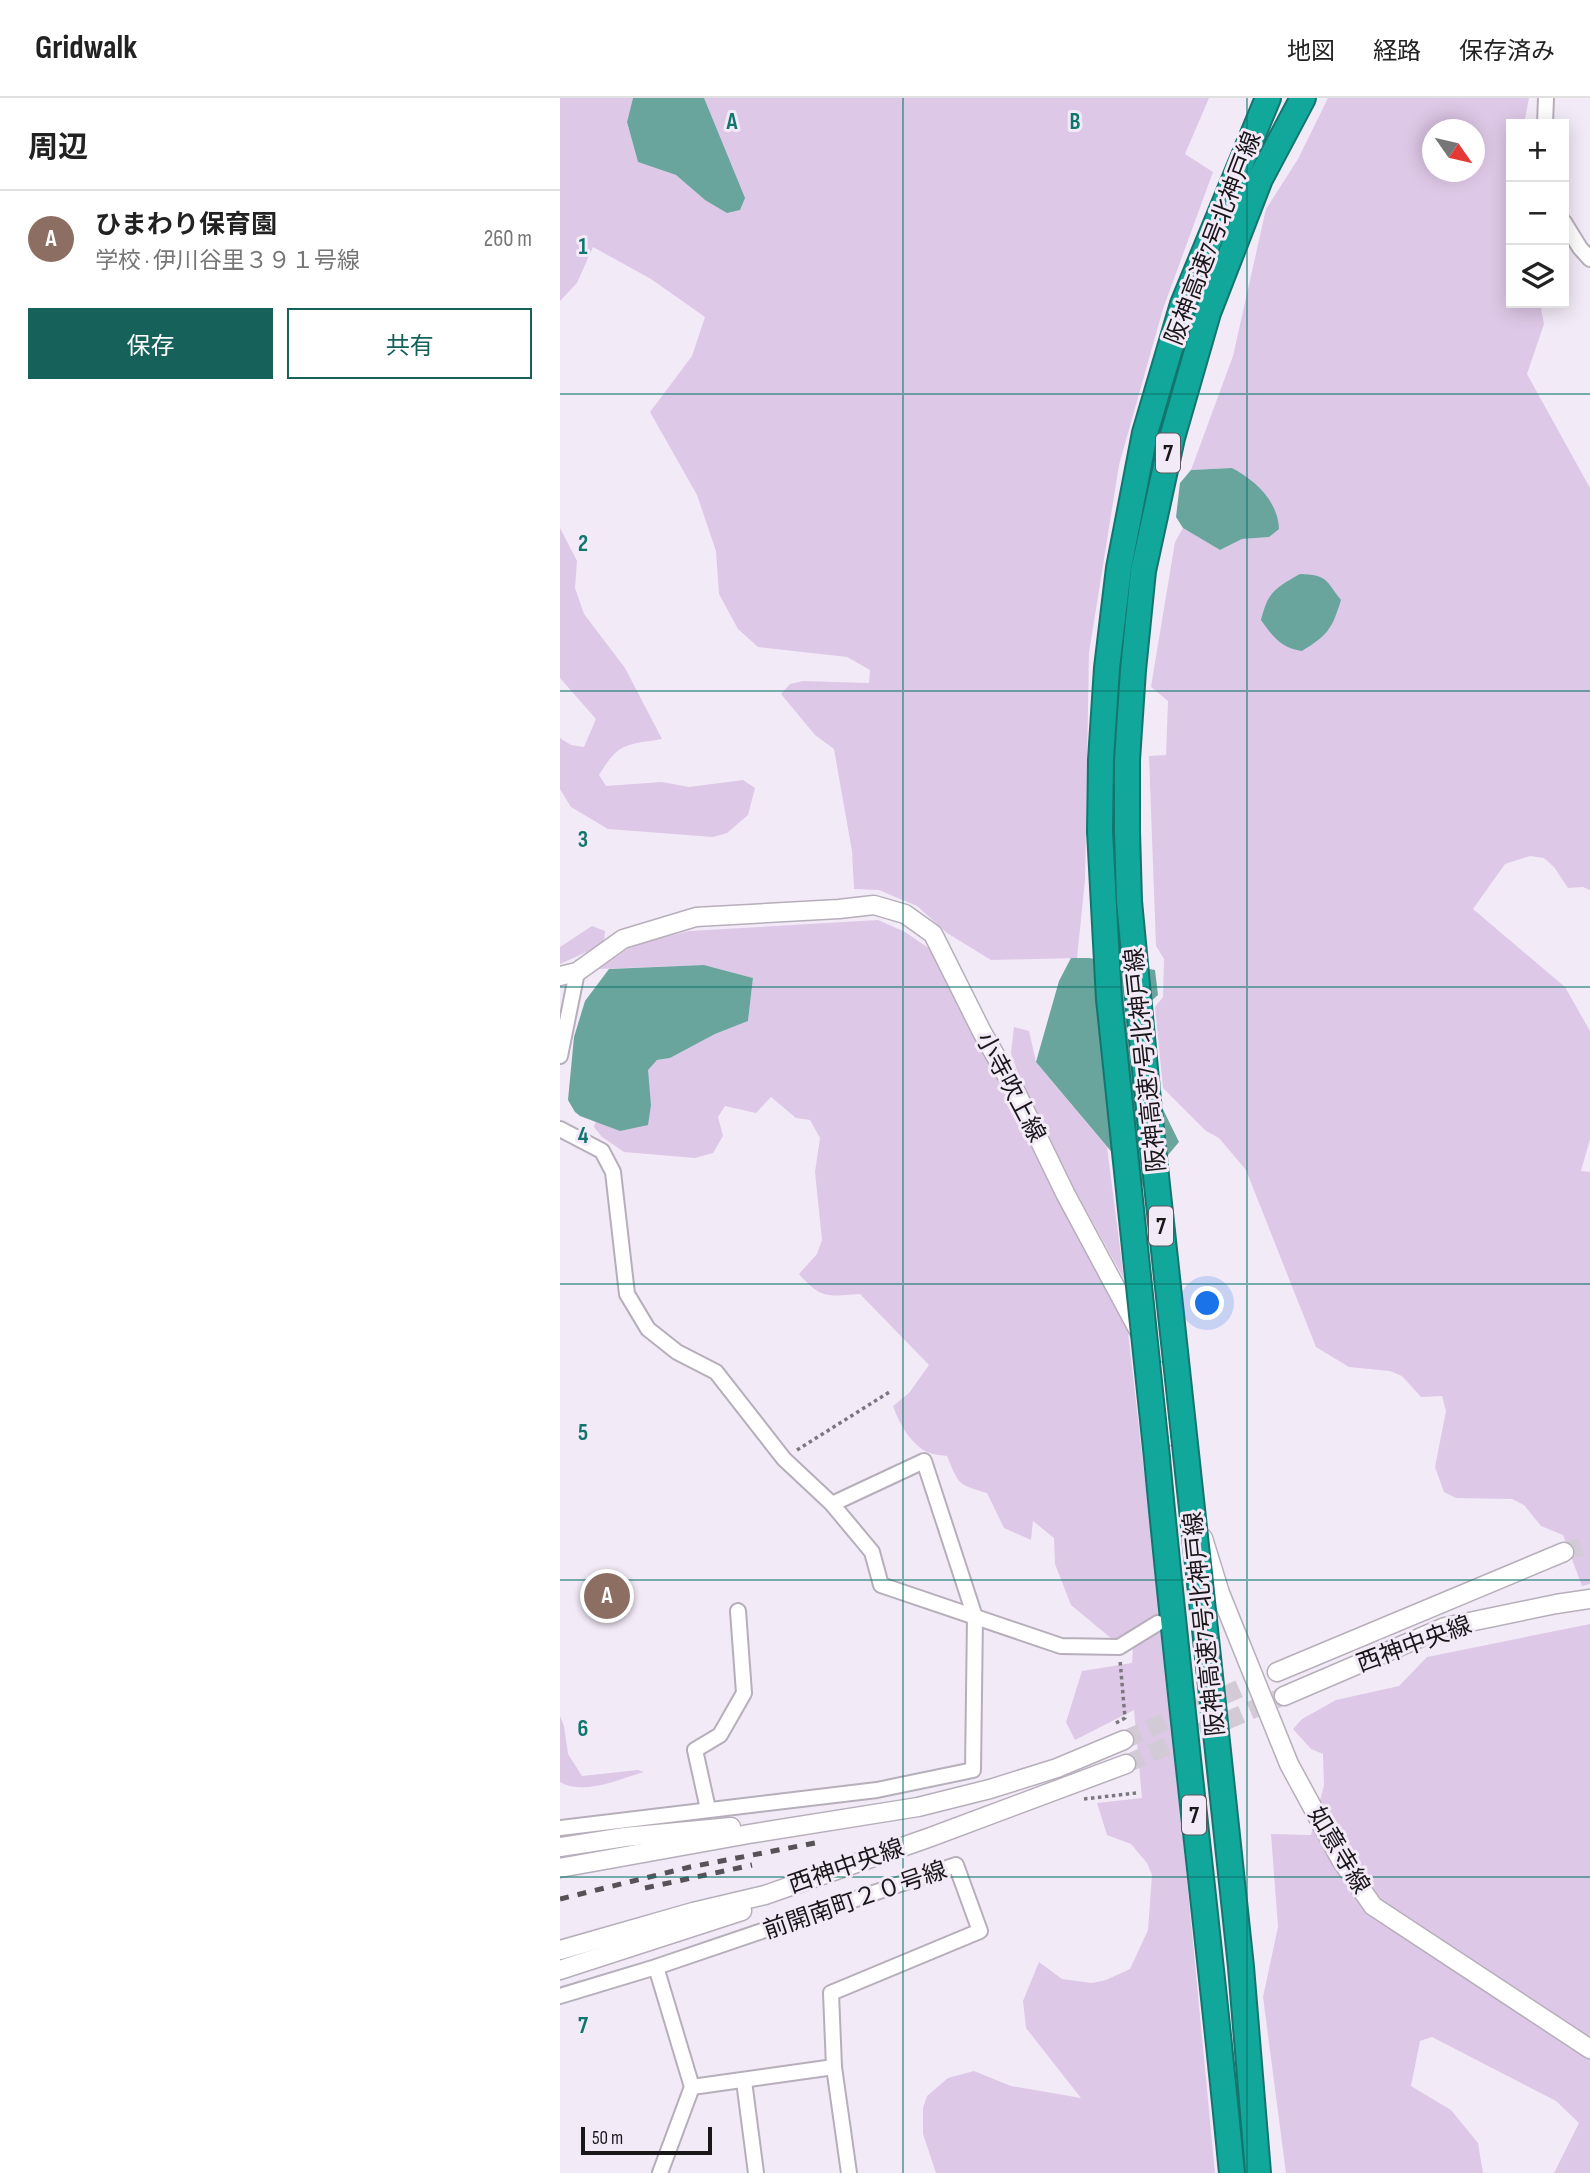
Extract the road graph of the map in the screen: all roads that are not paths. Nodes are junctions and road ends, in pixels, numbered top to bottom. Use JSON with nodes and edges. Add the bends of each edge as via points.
{"nodes":[{"id":1,"x":1268,"y":98,"type":"edge"},
{"id":2,"x":1303,"y":98,"type":"edge"},
{"id":3,"x":1546,"y":98,"type":"edge"},
{"id":4,"x":1545,"y":119,"type":"edge"},
{"id":5,"x":1569,"y":230,"type":"edge"},
{"id":6,"x":1590,"y":259,"type":"edge"},
{"id":7,"x":569,"y":974,"type":"edge"},
{"id":8,"x":560,"y":1056,"type":"edge"},
{"id":9,"x":560,"y":1129,"type":"edge"},
{"id":10,"x":832,"y":1504,"type":"junction"},
{"id":11,"x":1564,"y":1552,"type":"tunnel mouth"},
{"id":12,"x":1220,"y":1593,"type":"joint"},
{"id":13,"x":1590,"y":1599,"type":"edge"},
{"id":14,"x":738,"y":1611,"type":"dead end"},
{"id":15,"x":975,"y":1617,"type":"junction"},
{"id":16,"x":1158,"y":1623,"type":"dead end"},
{"id":17,"x":1277,"y":1672,"type":"tunnel mouth"},
{"id":18,"x":1284,"y":1696,"type":"tunnel mouth"},
{"id":19,"x":1124,"y":1740,"type":"tunnel mouth"},
{"id":20,"x":1126,"y":1764,"type":"tunnel mouth"},
{"id":21,"x":708,"y":1809,"type":"junction"},
{"id":22,"x":870,"y":1815,"type":"junction"},
{"id":23,"x":560,"y":1828,"type":"edge"},
{"id":24,"x":928,"y":1838,"type":"junction"},
{"id":25,"x":560,"y":1847,"type":"edge"},
{"id":26,"x":560,"y":1868,"type":"edge"},
{"id":27,"x":560,"y":1950,"type":"edge"},
{"id":28,"x":656,"y":1967,"type":"junction"},
{"id":29,"x":560,"y":1970,"type":"edge"},
{"id":30,"x":560,"y":1996,"type":"edge"},
{"id":31,"x":1590,"y":2049,"type":"edge"},
{"id":32,"x":834,"y":2067,"type":"junction"},
{"id":33,"x":744,"y":2081,"type":"junction"},
{"id":34,"x":692,"y":2087,"type":"junction"},
{"id":35,"x":660,"y":2173,"type":"edge"},
{"id":36,"x":756,"y":2173,"type":"edge"},
{"id":37,"x":849,"y":2173,"type":"edge"},
{"id":38,"x":1232,"y":2173,"type":"edge"},
{"id":39,"x":1258,"y":2173,"type":"edge"}],
"edges":[{"from":1,"to":38,"type":"highway","name":"阪神高速7号北神戸線","number":"7","bridge":true,"via":[[1183,304],[1145,433],[1119,568],[1101,760],[1109,999]]},
{"from":2,"to":39,"type":"highway","name":"阪神高速7号北神戸線","number":"7","bridge":true,"via":[[1260,179],[1208,313],[1172,438],[1143,570],[1126,760],[1129,901],[1241,1967]]},
{"from":3,"to":4,"type":"street"},
{"from":5,"to":6,"type":"street"},
{"from":7,"to":8,"type":"street","name":"小寺吹上線"},
{"from":7,"to":12,"type":"street","name":"小寺吹上線","via":[[623,939],[696,917],[874,905],[905,914],[933,934],[1150,1352]]},
{"from":9,"to":10,"type":"street","via":[[602,1152],[613,1172],[627,1294],[648,1329],[677,1352],[716,1372],[783,1459]]},
{"from":10,"to":15,"type":"street","via":[[873,1552],[881,1585]]},
{"from":10,"to":15,"type":"street","via":[[924,1461]]},
{"from":11,"to":17,"type":"street","name":"西神中央線"},
{"from":12,"to":31,"type":"street","name":"如意寺線","via":[[1289,1764],[1341,1860],[1374,1906]]},
{"from":13,"to":18,"type":"street","name":"西神中央線","via":[[1445,1628]]},
{"from":14,"to":21,"type":"street","via":[[744,1693],[720,1735],[695,1750]]},
{"from":15,"to":16,"type":"street","via":[[1061,1646],[1119,1647]]},
{"from":15,"to":21,"type":"street","via":[[973,1770],[877,1790]]},
{"from":19,"to":22,"type":"street","name":"西神中央線","via":[[990,1789]]},
{"from":20,"to":24,"type":"street","name":"西神中央線"},
{"from":21,"to":23,"type":"street"},
{"from":22,"to":25,"type":"street"},
{"from":22,"to":26,"type":"street","name":"西神中央線"},
{"from":24,"to":27,"type":"street","name":"西神中央線","via":[[765,1895]]},
{"from":24,"to":29,"type":"street","via":[[733,1914]]},
{"from":28,"to":30,"type":"street","name":"前開南町２０号線"},
{"from":28,"to":32,"type":"street","name":"前開南町２０号線","via":[[956,1864],[981,1931],[831,1993]]},
{"from":28,"to":34,"type":"street"},
{"from":32,"to":33,"type":"street"},
{"from":32,"to":37,"type":"street","name":"前開南町２０号線"},
{"from":33,"to":34,"type":"street"},
{"from":33,"to":36,"type":"street"},
{"from":34,"to":35,"type":"street"}]}
